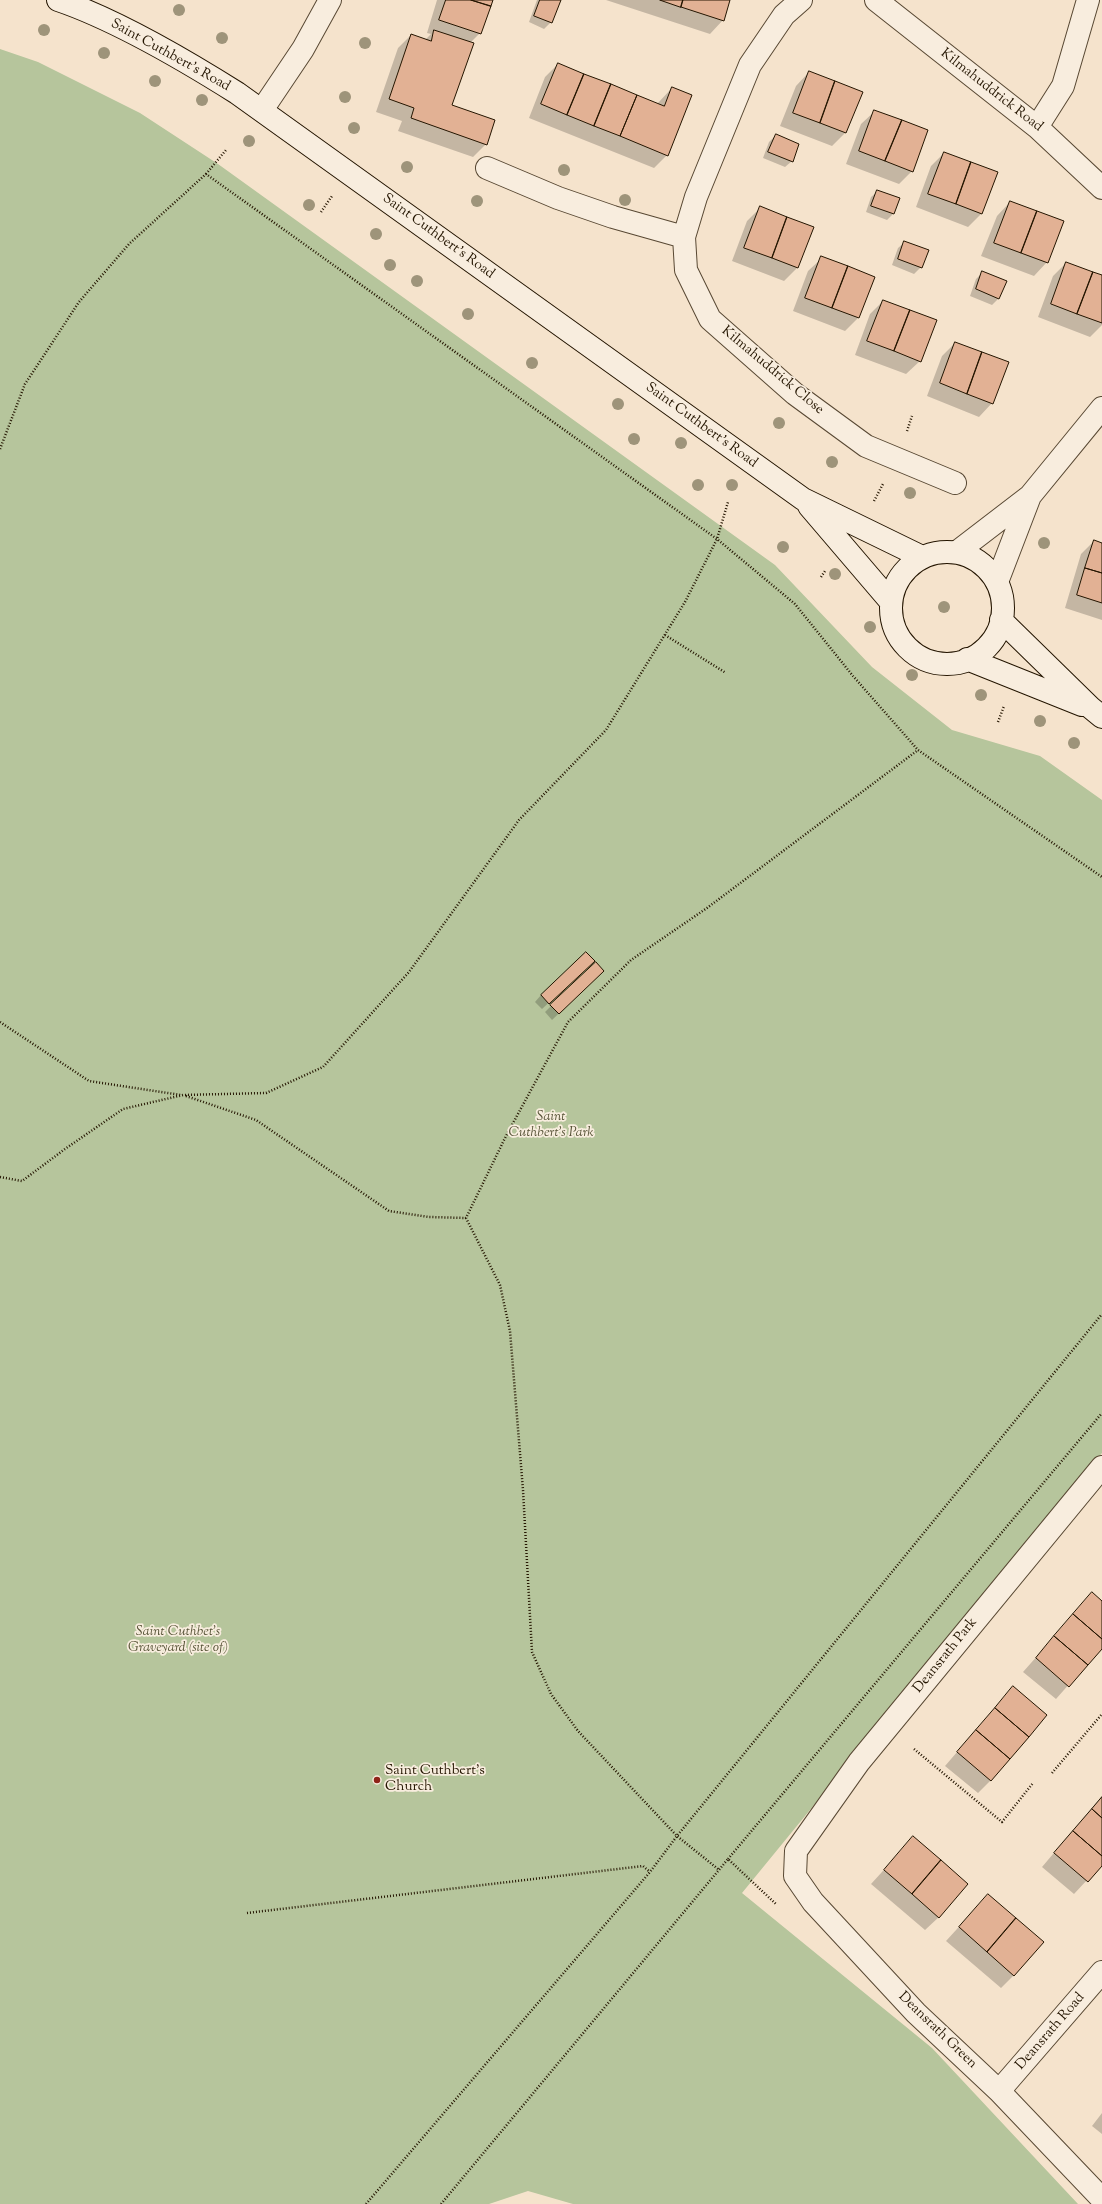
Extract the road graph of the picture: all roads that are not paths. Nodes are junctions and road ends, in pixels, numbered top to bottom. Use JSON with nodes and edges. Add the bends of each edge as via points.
{"nodes":[{"id":1,"x":58,"y":0,"type":"edge"},
{"id":2,"x":330,"y":0,"type":"edge"},
{"id":3,"x":801,"y":0,"type":"edge"},
{"id":4,"x":876,"y":0,"type":"edge"},
{"id":5,"x":1088,"y":0,"type":"edge"},
{"id":6,"x":262,"y":110,"type":"junction"},
{"id":7,"x":1037,"y":127,"type":"junction"},
{"id":8,"x":487,"y":168,"type":"dead end"},
{"id":9,"x":1102,"y":188,"type":"edge"},
{"id":10,"x":684,"y":237,"type":"junction"},
{"id":11,"x":1102,"y":408,"type":"edge"},
{"id":12,"x":955,"y":483,"type":"dead end"},
{"id":13,"x":1030,"y":496,"type":"junction"},
{"id":14,"x":803,"y":499,"type":"junction"},
{"id":15,"x":957,"y":552,"type":"junction"},
{"id":16,"x":922,"y":557,"type":"junction"},
{"id":17,"x":997,"y":582,"type":"junction"},
{"id":18,"x":891,"y":602,"type":"junction"},
{"id":19,"x":1001,"y":620,"type":"junction"},
{"id":20,"x":967,"y":659,"type":"junction"},
{"id":21,"x":1096,"y":712,"type":"edge"},
{"id":22,"x":1102,"y":1467,"type":"edge"},
{"id":23,"x":796,"y":1851,"type":"joint"},
{"id":24,"x":1102,"y":1972,"type":"edge"},
{"id":25,"x":999,"y":2091,"type":"junction"},
{"id":26,"x":1102,"y":2199,"type":"edge"}],
"edges":[{"from":1,"to":6,"type":"street","name":"Saint Cuthbert’s Road","via":[[126,30],[197,68]]},
{"from":2,"to":6,"type":"street","via":[[303,49]]},
{"from":3,"to":10,"type":"street","name":"Kilmahuddrick Close","via":[[784,15],[750,65],[696,198]]},
{"from":4,"to":7,"type":"street","name":"Kilmahuddrick Road"},
{"from":5,"to":7,"type":"street","via":[[1063,86]]},
{"from":6,"to":14,"type":"street","name":"Saint Cuthbert’s Road"},
{"from":7,"to":9,"type":"street","name":"Kilmahuddrick Road"},
{"from":8,"to":10,"type":"street","via":[[558,198]]},
{"from":10,"to":12,"type":"street","name":"Kilmahuddrick Close","via":[[686,270],[710,319],[795,394],[866,446]]},
{"from":11,"to":13,"type":"street"},
{"from":13,"to":15,"type":"street"},
{"from":13,"to":17,"type":"street"},
{"from":14,"to":16,"type":"street","name":"Saint Cuthbert’s Road"},
{"from":14,"to":18,"type":"street","name":"Saint Cuthbert’s Road"},
{"from":15,"to":16,"type":"street"},
{"from":15,"to":17,"type":"street","via":[[987,569]]},
{"from":16,"to":18,"type":"street","via":[[906,569],[896,585]]},
{"from":17,"to":19,"type":"street","via":[[1002,602]]},
{"from":18,"to":20,"type":"street","via":[[896,632],[916,655],[932,662],[949,664]]},
{"from":19,"to":20,"type":"street","via":[[994,638],[982,651]]},
{"from":19,"to":21,"type":"street"},
{"from":20,"to":21,"type":"street"},
{"from":22,"to":23,"type":"street","name":"Deansrath Park","via":[[859,1762]]},
{"from":23,"to":25,"type":"street","name":"Deansrath Green","via":[[796,1876],[813,1902],[916,2013]]},
{"from":24,"to":25,"type":"street","name":"Deansrath Road"},
{"from":25,"to":26,"type":"street","name":"Deansrath Green"}]}
